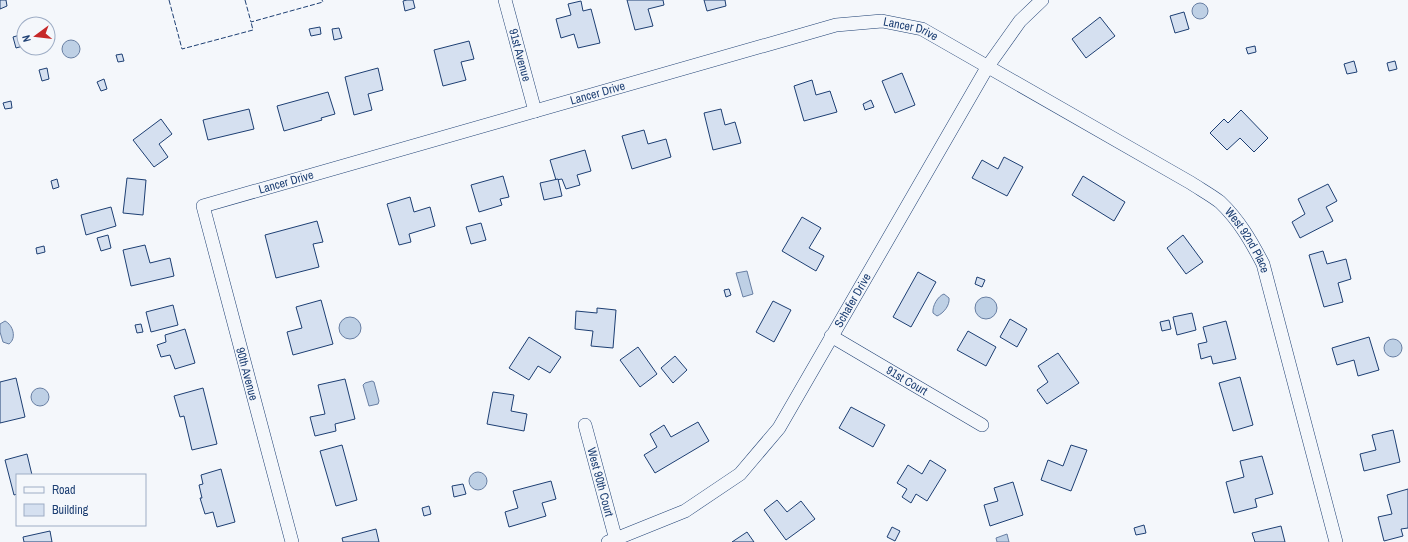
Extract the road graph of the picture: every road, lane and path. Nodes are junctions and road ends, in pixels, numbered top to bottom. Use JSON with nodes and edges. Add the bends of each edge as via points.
{"nodes":[{"id":1,"x":505,"y":0,"type":"edge"},
{"id":2,"x":1042,"y":0,"type":"edge"},
{"id":3,"x":988,"y":66,"type":"junction"},
{"id":4,"x":535,"y":111,"type":"junction"},
{"id":5,"x":203,"y":206,"type":"joint"},
{"id":6,"x":831,"y":336,"type":"junction"},
{"id":7,"x":585,"y":425,"type":"dead end"},
{"id":8,"x":982,"y":425,"type":"dead end"},
{"id":9,"x":612,"y":541,"type":"edge"},
{"id":10,"x":292,"y":542,"type":"edge"},
{"id":11,"x":1336,"y":542,"type":"edge"}],
"edges":[{"from":1,"to":4,"type":"street","name":"91st Avenue"},
{"from":2,"to":3,"type":"street","name":"Schafer Drive","via":[[1020,21]]},
{"from":3,"to":4,"type":"street","name":"Lancer Drive","via":[[922,29],[882,21],[836,25]]},
{"from":3,"to":6,"type":"street","name":"Schafer Drive"},
{"from":3,"to":11,"type":"street","name":"West 92nd Place","via":[[1191,183],[1219,202],[1242,226],[1262,264]]},
{"from":4,"to":5,"type":"street","name":"Lancer Drive"},
{"from":5,"to":10,"type":"street","name":"90th Avenue"},
{"from":6,"to":8,"type":"street","name":"91st Court"},
{"from":6,"to":9,"type":"street","name":"Schafer Drive","via":[[779,428],[740,474],[685,511]]},
{"from":7,"to":9,"type":"street","name":"West 90th Court"}]}
